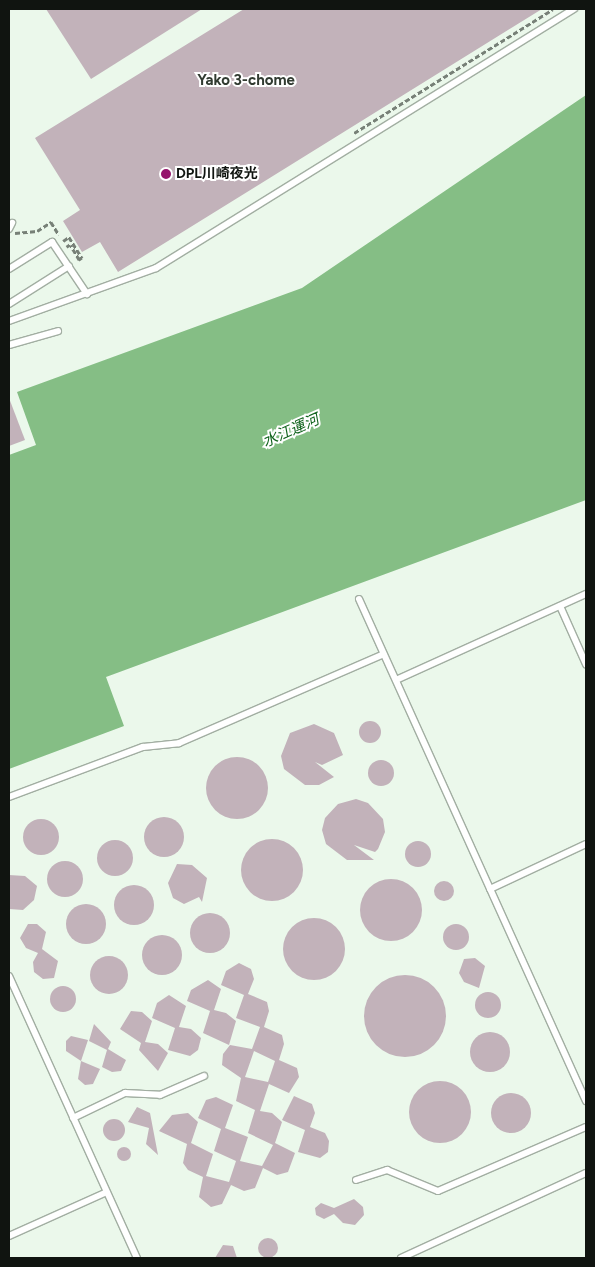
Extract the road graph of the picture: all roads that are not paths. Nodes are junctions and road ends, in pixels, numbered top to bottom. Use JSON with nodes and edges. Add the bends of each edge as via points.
{"nodes":[{"id":1,"x":574,"y":9,"type":"edge"},
{"id":2,"x":68,"y":266,"type":"junction"},
{"id":3,"x":9,"y":269,"type":"edge"},
{"id":4,"x":87,"y":294,"type":"junction"},
{"id":5,"x":9,"y":304,"type":"edge"},
{"id":6,"x":9,"y":321,"type":"edge"},
{"id":7,"x":58,"y":330,"type":"dead end"},
{"id":8,"x":9,"y":345,"type":"edge"},
{"id":9,"x":586,"y":594,"type":"edge"},
{"id":10,"x":359,"y":599,"type":"dead end"},
{"id":11,"x":560,"y":606,"type":"junction"},
{"id":12,"x":384,"y":654,"type":"junction"},
{"id":13,"x":586,"y":664,"type":"edge"},
{"id":14,"x":396,"y":680,"type":"junction"},
{"id":15,"x":9,"y":796,"type":"edge"},
{"id":16,"x":586,"y":844,"type":"edge"},
{"id":17,"x":490,"y":889,"type":"junction"},
{"id":18,"x":9,"y":976,"type":"edge"},
{"id":19,"x":204,"y":1076,"type":"dead end"},
{"id":20,"x":586,"y":1101,"type":"edge"},
{"id":21,"x":73,"y":1118,"type":"junction"},
{"id":22,"x":586,"y":1127,"type":"edge"},
{"id":23,"x":586,"y":1173,"type":"edge"},
{"id":24,"x":356,"y":1180,"type":"dead end"},
{"id":25,"x":107,"y":1192,"type":"junction"},
{"id":26,"x":9,"y":1236,"type":"edge"},
{"id":27,"x":137,"y":1258,"type":"edge"},
{"id":28,"x":401,"y":1258,"type":"edge"}],
"edges":[{"from":1,"to":4,"type":"lane","via":[[156,268]]},
{"from":2,"to":3,"type":"lane","via":[[52,242]]},
{"from":2,"to":4,"type":"lane"},
{"from":2,"to":5,"type":"lane"},
{"from":4,"to":6,"type":"lane"},
{"from":7,"to":8,"type":"lane"},
{"from":9,"to":11,"type":"lane"},
{"from":10,"to":12,"type":"lane"},
{"from":11,"to":13,"type":"lane"},
{"from":11,"to":14,"type":"lane"},
{"from":12,"to":14,"type":"lane"},
{"from":12,"to":15,"type":"lane","via":[[179,743],[143,746]]},
{"from":14,"to":17,"type":"lane"},
{"from":16,"to":17,"type":"lane"},
{"from":17,"to":20,"type":"lane"},
{"from":18,"to":21,"type":"lane"},
{"from":19,"to":21,"type":"lane","via":[[160,1096],[125,1093]]},
{"from":21,"to":25,"type":"lane"},
{"from":22,"to":24,"type":"lane","via":[[438,1192],[387,1170]]},
{"from":23,"to":28,"type":"lane"},
{"from":25,"to":26,"type":"lane"},
{"from":25,"to":27,"type":"lane"}]}
